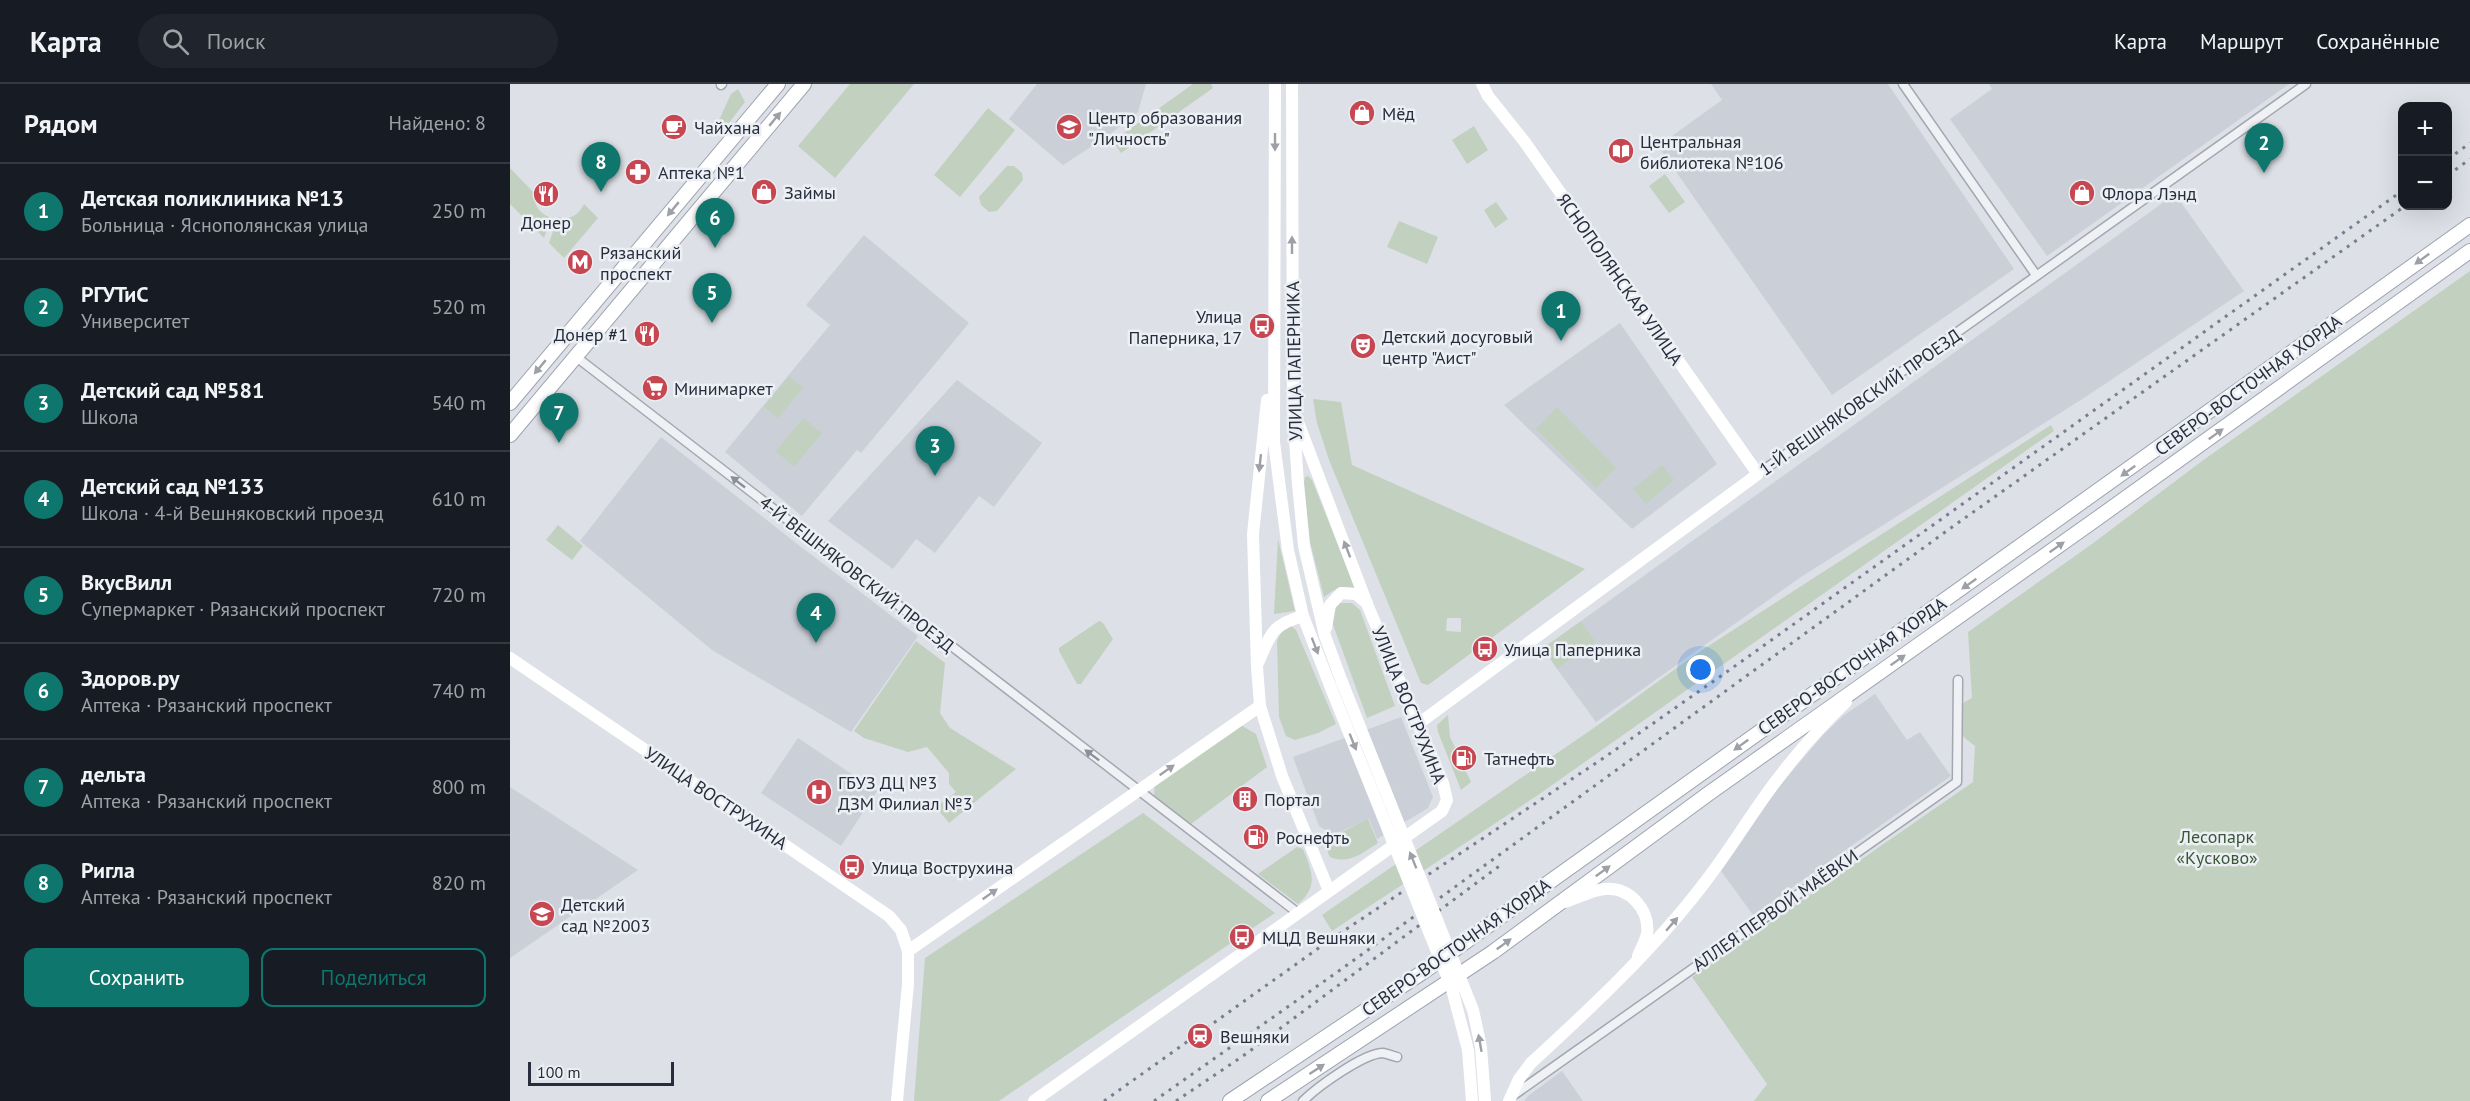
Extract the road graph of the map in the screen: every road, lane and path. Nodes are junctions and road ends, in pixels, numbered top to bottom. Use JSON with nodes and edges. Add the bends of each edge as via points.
{"nodes":[{"id":1,"x":778,"y":84,"type":"edge"},
{"id":2,"x":804,"y":84,"type":"edge"},
{"id":3,"x":1275,"y":84,"type":"edge"},
{"id":4,"x":1292,"y":84,"type":"edge"},
{"id":5,"x":1482,"y":84,"type":"edge"},
{"id":6,"x":1903,"y":84,"type":"edge"},
{"id":7,"x":2306,"y":84,"type":"edge"},
{"id":8,"x":2470,"y":225,"type":"edge"},
{"id":9,"x":2470,"y":251,"type":"edge"},
{"id":10,"x":2036,"y":274,"type":"junction"},
{"id":11,"x":1274,"y":342,"type":"junction"},
{"id":12,"x":575,"y":356,"type":"junction"},
{"id":13,"x":510,"y":403,"type":"edge"},
{"id":14,"x":1293,"y":409,"type":"junction"},
{"id":15,"x":510,"y":435,"type":"edge"},
{"id":16,"x":1758,"y":474,"type":"junction"},
{"id":17,"x":1367,"y":604,"type":"junction"},
{"id":18,"x":1303,"y":616,"type":"junction"},
{"id":19,"x":1325,"y":636,"type":"junction"},
{"id":20,"x":510,"y":658,"type":"edge"},
{"id":21,"x":1257,"y":667,"type":"junction"},
{"id":22,"x":1958,"y":680,"type":"dead end"},
{"id":23,"x":1863,"y":684,"type":"junction"},
{"id":24,"x":1336,"y":685,"type":"junction"},
{"id":25,"x":1260,"y":706,"type":"junction"},
{"id":26,"x":1418,"y":724,"type":"junction"},
{"id":27,"x":1138,"y":790,"type":"junction"},
{"id":28,"x":1329,"y":891,"type":"junction"},
{"id":29,"x":1556,"y":906,"type":"junction"},
{"id":30,"x":1298,"y":913,"type":"junction"},
{"id":31,"x":908,"y":951,"type":"junction"},
{"id":32,"x":1632,"y":967,"type":"junction"},
{"id":33,"x":1397,"y":1057,"type":"dead end"},
{"id":34,"x":895,"y":1099,"type":"edge"},
{"id":35,"x":1510,"y":1099,"type":"edge"},
{"id":36,"x":1034,"y":1101,"type":"edge"},
{"id":37,"x":1230,"y":1101,"type":"edge"},
{"id":38,"x":1268,"y":1101,"type":"edge"},
{"id":39,"x":1303,"y":1101,"type":"edge"},
{"id":40,"x":1472,"y":1101,"type":"edge"},
{"id":41,"x":1485,"y":1101,"type":"edge"}],
"edges":[{"from":1,"to":13,"type":"main road","one_way":true},
{"from":12,"to":2,"type":"main road","one_way":true},
{"from":3,"to":11,"type":"street","name":"УЛИЦА ПАПЕРНИКА","one_way":true},
{"from":14,"to":4,"type":"street","name":"УЛИЦА ПАПЕРНИКА","one_way":true},
{"from":5,"to":16,"type":"street","name":"ЯСНОПОЛЯНСКАЯ УЛИЦА"},
{"from":6,"to":10,"type":"street"},
{"from":7,"to":10,"type":"street","name":"1-Й ВЕШНЯКОВСКИЙ ПРОЕЗД"},
{"from":8,"to":37,"type":"main road","name":"СЕВЕРО-ВОСТОЧНАЯ ХОРДА","one_way":true,"via":[[1444,957]]},
{"from":23,"to":9,"type":"main road","name":"СЕВЕРО-ВОСТОЧНАЯ ХОРДА","one_way":true},
{"from":10,"to":16,"type":"street","name":"1-Й ВЕШНЯКОВСКИЙ ПРОЕЗД"},
{"from":11,"to":18,"type":"street","name":"УЛИЦА ПАПЕРНИКА","via":[[1274,442],[1288,550]]},
{"from":11,"to":21,"type":"street","one_way":true,"via":[[1252,534]]},
{"from":12,"to":15,"type":"main road"},
{"from":27,"to":12,"type":"street","name":"4-Й ВЕШНЯКОВСКИЙ ПРОЕЗД","one_way":true},
{"from":17,"to":14,"type":"street","name":"УЛИЦА ВОСТРУХИНА","one_way":true},
{"from":14,"to":19,"type":"street","name":"УЛИЦА ПАПЕРНИКА","via":[[1304,546]]},
{"from":16,"to":26,"type":"street","name":"1-Й ВЕШНЯКОВСКИЙ ПРОЕЗД"},
{"from":17,"to":19,"type":"street","name":"УЛИЦА ПАПЕРНИКА","via":[[1356,594],[1341,593],[1330,605]]},
{"from":17,"to":26,"type":"street","name":"УЛИЦА ВОСТРУХИНА"},
{"from":18,"to":21,"type":"street","via":[[1287,620],[1273,630]]},
{"from":18,"to":24,"type":"street","name":"УЛИЦА ПАПЕРНИКА","one_way":true},
{"from":19,"to":24,"type":"street","name":"УЛИЦА ПАПЕРНИКА"},
{"from":20,"to":31,"type":"street","name":"УЛИЦА ВОСТРУХИНА","via":[[889,916],[901,930]]},
{"from":21,"to":25,"type":"street"},
{"from":22,"to":35,"type":"street","name":"АЛЛЕЯ ПЕРВОЙ МАЁВКИ","via":[[1957,782]]},
{"from":29,"to":23,"type":"main road","name":"СЕВЕРО-ВОСТОЧНАЯ ХОРДА","one_way":true},
{"from":32,"to":23,"type":"street","one_way":true,"via":[[1704,884],[1807,742]]},
{"from":24,"to":40,"type":"street","one_way":true,"bridge":true,"via":[[1452,989],[1468,1050]]},
{"from":41,"to":24,"type":"street","one_way":true,"bridge":true,"via":[[1481,1047],[1467,992]]},
{"from":27,"to":25,"type":"street","one_way":true},
{"from":25,"to":28,"type":"street","via":[[1282,776]]},
{"from":26,"to":28,"type":"street","name":"УЛИЦА ВОСТРУХИНА","via":[[1443,783],[1447,800],[1442,811]]},
{"from":27,"to":30,"type":"street","name":"4-Й ВЕШНЯКОВСКИЙ ПРОЕЗД"},
{"from":31,"to":27,"type":"street","one_way":true},
{"from":28,"to":30,"type":"street","name":"УЛИЦА ВОСТРУХИНА"},
{"from":29,"to":32,"type":"street","via":[[1605,889],[1634,898],[1646,918],[1647,933]]},
{"from":38,"to":29,"type":"main road","name":"СЕВЕРО-ВОСТОЧНАЯ ХОРДА","one_way":true,"via":[[1456,978]]},
{"from":30,"to":36,"type":"street","name":"УЛИЦА ВОСТРУХИНА"},
{"from":31,"to":34,"type":"street","name":"УЛИЦА ВОСТРУХИНА"},
{"from":32,"to":35,"type":"street","via":[[1530,1063]]},
{"from":33,"to":39,"type":"street","via":[[1383,1053],[1370,1056]]}]}
